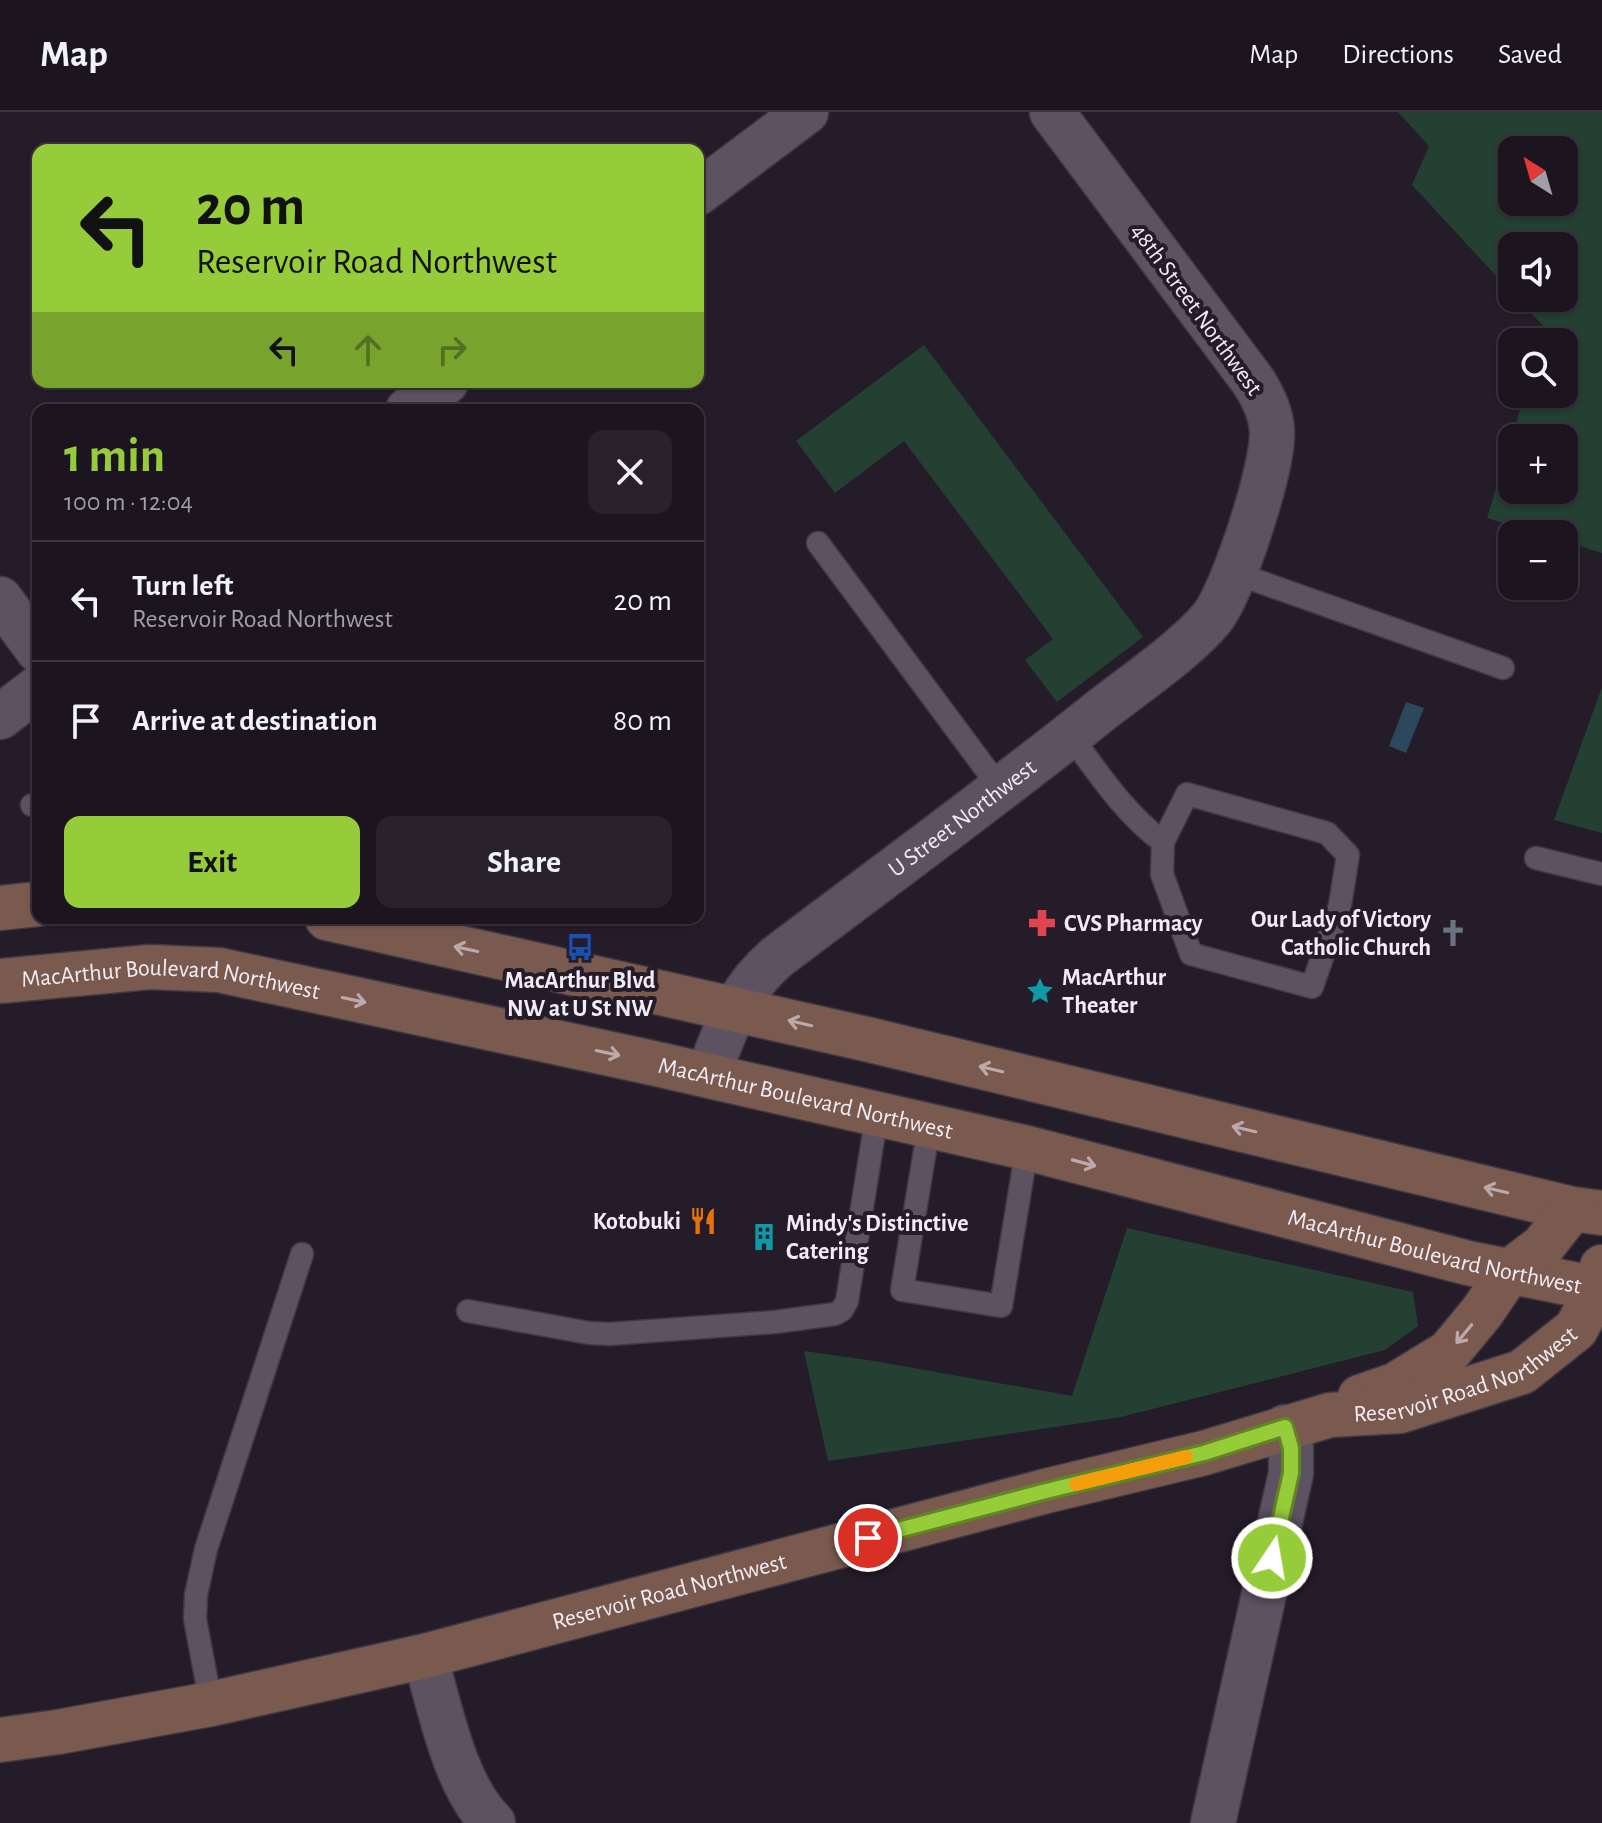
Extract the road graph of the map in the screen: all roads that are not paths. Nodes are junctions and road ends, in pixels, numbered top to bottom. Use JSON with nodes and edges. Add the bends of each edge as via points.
{"nodes":[{"id":1,"x":806,"y":112,"type":"edge"},
{"id":2,"x":1052,"y":112,"type":"edge"},
{"id":3,"x":704,"y":188,"type":"edge"},
{"id":4,"x":438,"y":388,"type":"edge"},
{"id":5,"x":416,"y":404,"type":"edge"},
{"id":6,"x":818,"y":543,"type":"dead end"},
{"id":7,"x":1235,"y":573,"type":"junction"},
{"id":8,"x":0,"y":599,"type":"edge"},
{"id":9,"x":32,"y":642,"type":"edge"},
{"id":10,"x":1503,"y":668,"type":"dead end"},
{"id":11,"x":32,"y":693,"type":"edge"},
{"id":12,"x":0,"y":717,"type":"edge"},
{"id":13,"x":1070,"y":735,"type":"junction"},
{"id":14,"x":1000,"y":788,"type":"junction"},
{"id":15,"x":1163,"y":842,"type":"junction"},
{"id":16,"x":1536,"y":858,"type":"dead end"},
{"id":17,"x":1602,"y":874,"type":"edge"},
{"id":18,"x":32,"y":905,"type":"edge"},
{"id":19,"x":0,"y":908,"type":"edge"},
{"id":20,"x":354,"y":924,"type":"edge"},
{"id":21,"x":0,"y":981,"type":"edge"},
{"id":22,"x":734,"y":1008,"type":"junction"},
{"id":23,"x":708,"y":1075,"type":"junction"},
{"id":24,"x":877,"y":1114,"type":"junction"},
{"id":25,"x":929,"y":1126,"type":"junction"},
{"id":26,"x":1027,"y":1148,"type":"junction"},
{"id":27,"x":1587,"y":1211,"type":"edge"},
{"id":28,"x":302,"y":1254,"type":"dead end"},
{"id":29,"x":1510,"y":1271,"type":"junction"},
{"id":30,"x":1600,"y":1282,"type":"edge"},
{"id":31,"x":468,"y":1311,"type":"dead end"},
{"id":32,"x":1330,"y":1415,"type":"junction"},
{"id":33,"x":1285,"y":1427,"type":"junction"},
{"id":34,"x":425,"y":1656,"type":"junction"},
{"id":35,"x":211,"y":1704,"type":"junction"},
{"id":36,"x":0,"y":1740,"type":"edge"},
{"id":37,"x":493,"y":1823,"type":"edge"},
{"id":38,"x":1213,"y":1823,"type":"edge"}],
"edges":[{"from":1,"to":3,"type":"street"},
{"from":2,"to":7,"type":"street","name":"48th Street Northwest","via":[[1253,381],[1268,409],[1271,454]]},
{"from":4,"to":5,"type":"street"},
{"from":6,"to":14,"type":"lane"},
{"from":7,"to":10,"type":"lane"},
{"from":7,"to":13,"type":"street","name":"U Street Northwest","via":[[1225,597],[1200,630]]},
{"from":8,"to":9,"type":"street"},
{"from":11,"to":12,"type":"street"},
{"from":13,"to":14,"type":"street","name":"U Street Northwest"},
{"from":13,"to":15,"type":"lane","via":[[1110,788]]},
{"from":14,"to":22,"type":"street","name":"U Street Northwest","via":[[777,957]]},
{"from":15,"to":15,"type":"lane","via":[[1162,874],[1191,954],[1312,987],[1340,905],[1348,855],[1327,833],[1187,794]]},
{"from":16,"to":17,"type":"lane"},
{"from":18,"to":19,"type":"main road"},
{"from":22,"to":20,"type":"main road","one_way":true},
{"from":21,"to":23,"type":"main road","name":"MacArthur Boulevard Northwest","one_way":true,"via":[[150,967],[219,970]]},
{"from":22,"to":23,"type":"street","name":"U Street Northwest"},
{"from":27,"to":22,"type":"main road","one_way":true},
{"from":23,"to":24,"type":"main road","name":"MacArthur Boulevard Northwest"},
{"from":24,"to":25,"type":"main road","name":"MacArthur Boulevard Northwest"},
{"from":24,"to":31,"type":"lane","via":[[847,1301],[835,1314],[610,1334]]},
{"from":25,"to":26,"type":"main road","name":"MacArthur Boulevard Northwest"},
{"from":25,"to":26,"type":"lane","via":[[902,1290],[1001,1306]]},
{"from":26,"to":29,"type":"main road","name":"MacArthur Boulevard Northwest","one_way":true},
{"from":27,"to":29,"type":"main road","name":"Reservoir Road Northwest"},
{"from":28,"to":35,"type":"lane","via":[[206,1549],[196,1595],[195,1619]]},
{"from":29,"to":30,"type":"main road","name":"MacArthur Boulevard Northwest"},
{"from":29,"to":32,"type":"main road","name":"Reservoir Road Northwest","one_way":true,"via":[[1449,1352]]},
{"from":30,"to":32,"type":"main road","name":"Reservoir Road Northwest","via":[[1576,1329],[1522,1372],[1400,1411]]},
{"from":32,"to":33,"type":"main road","name":"Reservoir Road Northwest"},
{"from":33,"to":34,"type":"main road","name":"Reservoir Road Northwest","via":[[1204,1453]]},
{"from":33,"to":38,"type":"street","via":[[1291,1473]]},
{"from":34,"to":35,"type":"main road","name":"Reservoir Road Northwest"},
{"from":34,"to":37,"type":"street","via":[[462,1773]]},
{"from":35,"to":36,"type":"main road","name":"Reservoir Road Northwest"}]}
